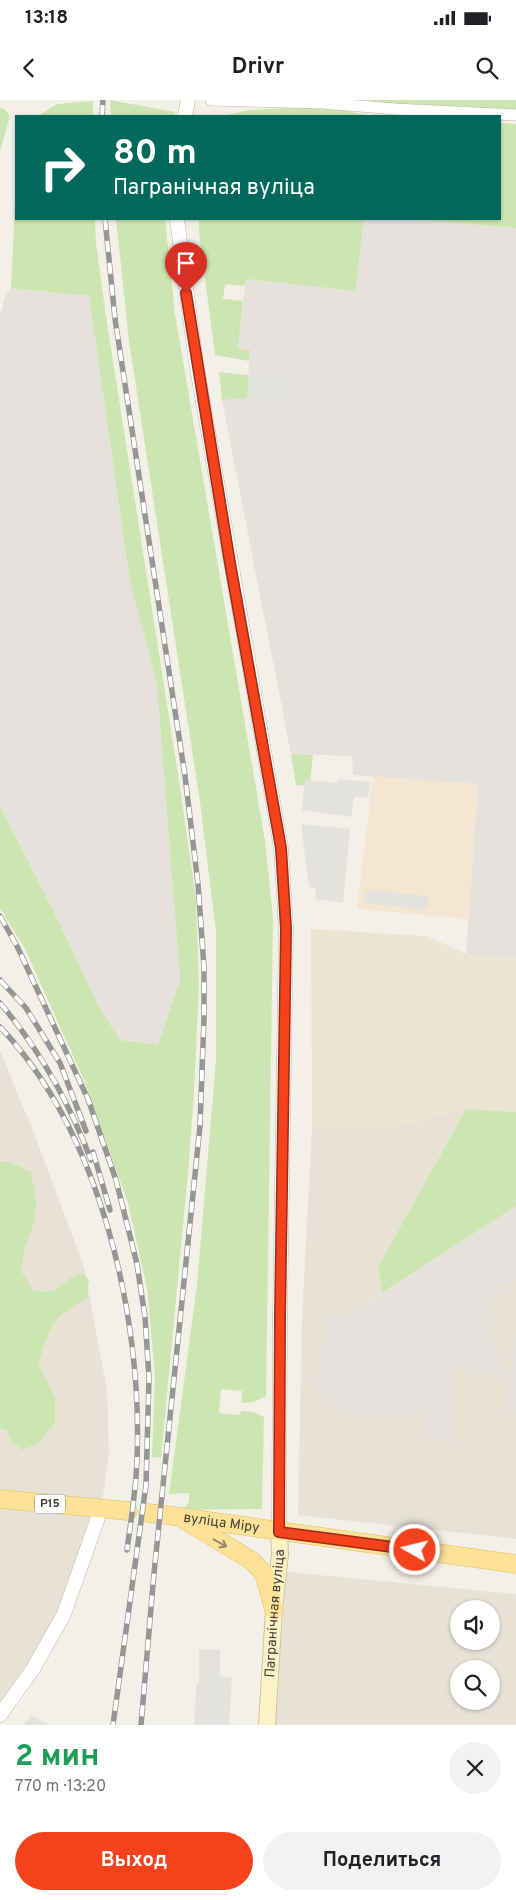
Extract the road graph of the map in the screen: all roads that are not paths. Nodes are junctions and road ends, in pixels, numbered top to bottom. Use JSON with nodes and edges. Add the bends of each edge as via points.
{"nodes":[{"id":1,"x":188,"y":100,"type":"edge"},
{"id":2,"x":212,"y":100,"type":"edge"},
{"id":3,"x":185,"y":115,"type":"edge"},
{"id":4,"x":516,"y":115,"type":"edge"},
{"id":5,"x":177,"y":220,"type":"edge"},
{"id":6,"x":0,"y":1499,"type":"edge"},
{"id":7,"x":101,"y":1509,"type":"junction"},
{"id":8,"x":128,"y":1511,"type":"dead end"},
{"id":9,"x":279,"y":1532,"type":"junction"},
{"id":10,"x":516,"y":1564,"type":"edge"},
{"id":11,"x":274,"y":1610,"type":"junction"},
{"id":12,"x":0,"y":1715,"type":"edge"},
{"id":13,"x":267,"y":1725,"type":"edge"}],
"edges":[{"from":1,"to":3,"type":"street"},
{"from":2,"to":4,"type":"street"},
{"from":5,"to":9,"type":"street","name":"Пагранічная вуліца","via":[[196,362],[281,848],[286,929]]},
{"from":6,"to":7,"type":"main road","number":"Р15"},
{"from":7,"to":8,"type":"main road","number":"Р15"},
{"from":7,"to":12,"type":"street","via":[[64,1614],[33,1669]]},
{"from":9,"to":10,"type":"main road","name":"вуліца Міру"},
{"from":9,"to":11,"type":"main road","name":"Пагранічная вуліца"},
{"from":9,"to":11,"type":"main road","name":"вуліца Міру","one_way":true,"via":[[163,1515],[252,1561],[264,1574]]},
{"from":11,"to":13,"type":"main road","name":"Пагранічная вуліца"}]}
